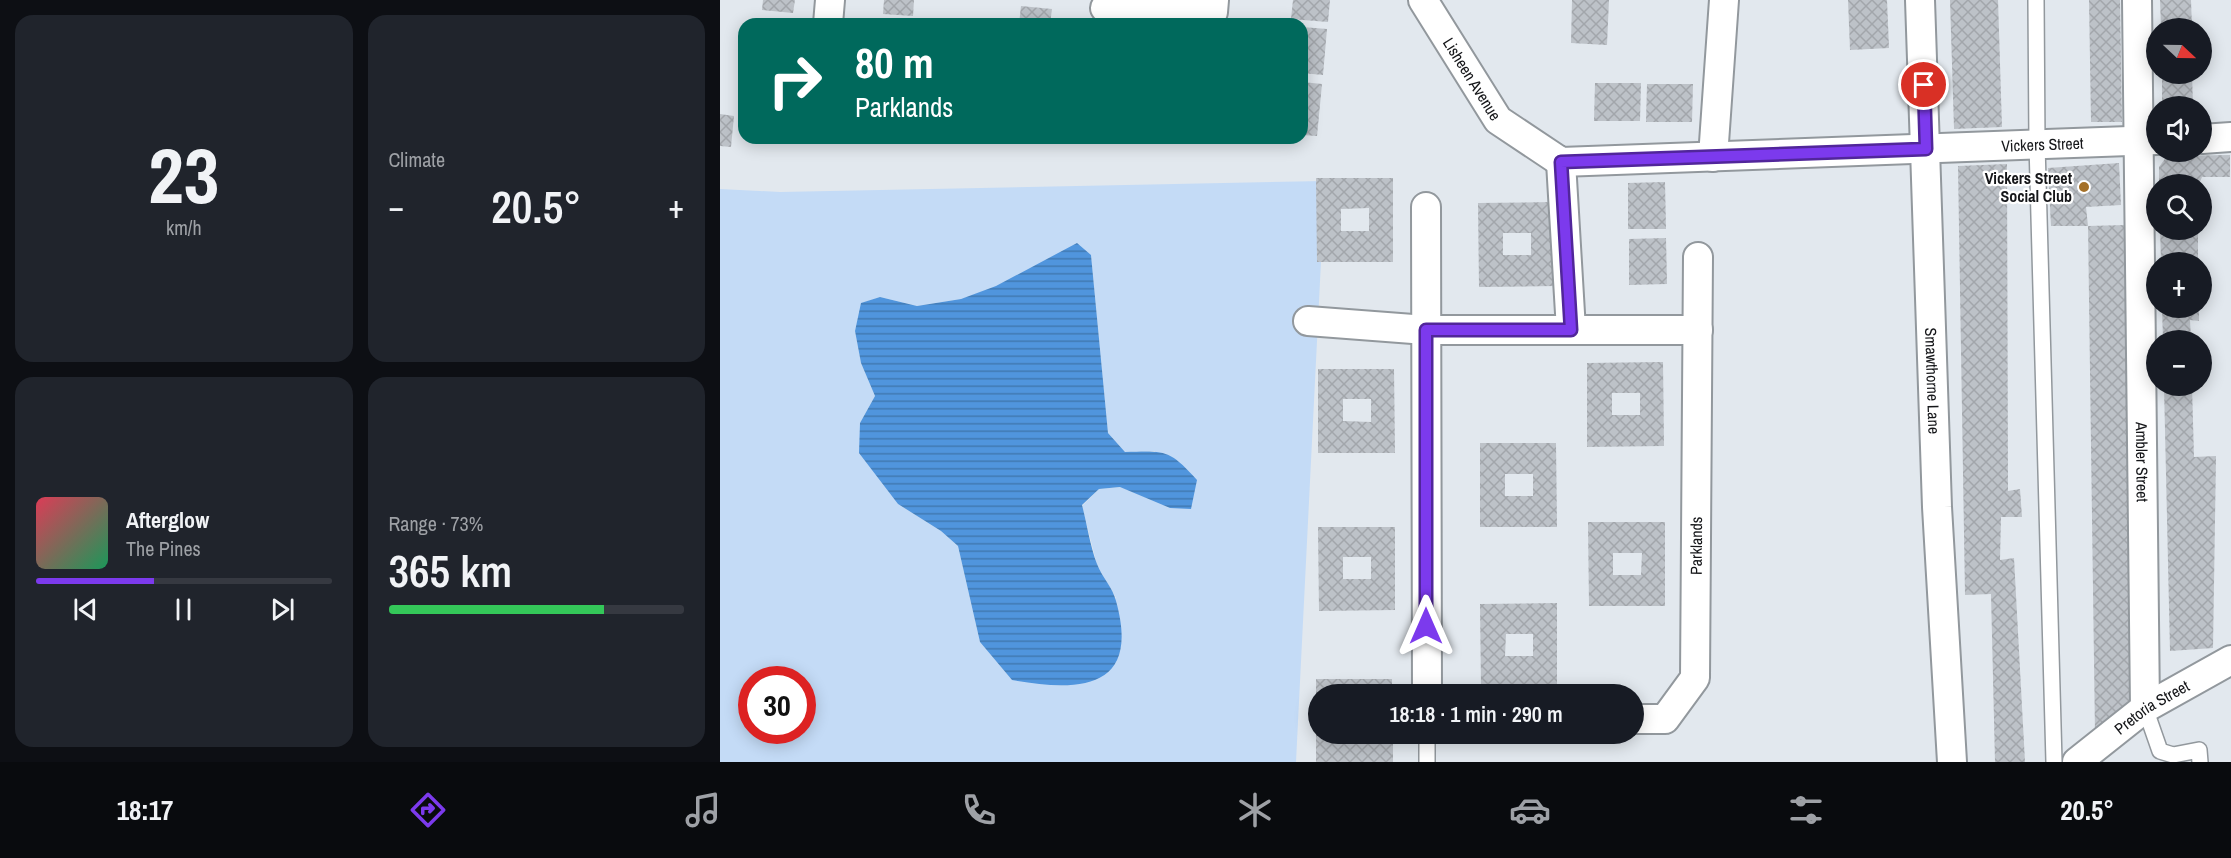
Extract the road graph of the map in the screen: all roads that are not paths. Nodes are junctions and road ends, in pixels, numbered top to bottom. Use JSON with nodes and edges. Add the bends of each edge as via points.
{"nodes":[{"id":1,"x":830,"y":0,"type":"edge"},
{"id":2,"x":1214,"y":0,"type":"edge"},
{"id":3,"x":1423,"y":0,"type":"edge"},
{"id":4,"x":1724,"y":0,"type":"edge"},
{"id":5,"x":1920,"y":0,"type":"edge"},
{"id":6,"x":2036,"y":0,"type":"edge"},
{"id":7,"x":2137,"y":0,"type":"edge"},
{"id":8,"x":1105,"y":8,"type":"dead end"},
{"id":9,"x":828,"y":18,"type":"edge"},
{"id":10,"x":2146,"y":115,"type":"edge"},
{"id":11,"x":2231,"y":137,"type":"edge"},
{"id":12,"x":2212,"y":138,"type":"edge"},
{"id":13,"x":2146,"y":141,"type":"edge"},
{"id":14,"x":2037,"y":144,"type":"junction"},
{"id":15,"x":1926,"y":149,"type":"junction"},
{"id":16,"x":1713,"y":157,"type":"junction"},
{"id":17,"x":1561,"y":162,"type":"junction"},
{"id":18,"x":2148,"y":162,"type":"edge"},
{"id":19,"x":1426,"y":207,"type":"dead end"},
{"id":20,"x":1698,"y":258,"type":"dead end"},
{"id":21,"x":1308,"y":321,"type":"dead end"},
{"id":22,"x":1426,"y":330,"type":"junction"},
{"id":23,"x":1571,"y":330,"type":"junction"},
{"id":24,"x":1698,"y":330,"type":"junction"},
{"id":25,"x":2231,"y":660,"type":"edge"},
{"id":26,"x":1426,"y":684,"type":"edge"},
{"id":27,"x":2145,"y":708,"type":"junction"},
{"id":28,"x":1644,"y":719,"type":"edge"},
{"id":29,"x":1426,"y":744,"type":"edge"},
{"id":30,"x":1426,"y":762,"type":"edge"},
{"id":31,"x":1952,"y":762,"type":"edge"},
{"id":32,"x":2054,"y":762,"type":"edge"},
{"id":33,"x":2077,"y":762,"type":"edge"},
{"id":34,"x":2200,"y":762,"type":"edge"}],
"edges":[{"from":1,"to":9,"type":"street"},
{"from":2,"to":8,"type":"street","via":[[1213,12]]},
{"from":3,"to":17,"type":"street","name":"Lisheen Avenue","via":[[1498,120]]},
{"from":4,"to":16,"type":"street"},
{"from":5,"to":15,"type":"street","name":"Smawthorne Lane"},
{"from":6,"to":14,"type":"lane"},
{"from":7,"to":10,"type":"street","name":"Ambler Street"},
{"from":11,"to":12,"type":"street"},
{"from":13,"to":14,"type":"street","name":"Vickers Street"},
{"from":14,"to":15,"type":"street","name":"Vickers Street"},
{"from":14,"to":32,"type":"lane"},
{"from":15,"to":16,"type":"street"},
{"from":15,"to":31,"type":"street","name":"Smawthorne Lane","via":[[1937,507]]},
{"from":16,"to":17,"type":"street"},
{"from":17,"to":23,"type":"street"},
{"from":18,"to":27,"type":"street","name":"Ambler Street"},
{"from":19,"to":22,"type":"street"},
{"from":20,"to":24,"type":"street","name":"Parklands"},
{"from":21,"to":22,"type":"street"},
{"from":22,"to":23,"type":"street"},
{"from":22,"to":26,"type":"street"},
{"from":23,"to":24,"type":"street"},
{"from":24,"to":28,"type":"street","name":"Parklands","via":[[1695,678],[1665,719]]},
{"from":25,"to":27,"type":"street","name":"Pretoria Street"},
{"from":27,"to":33,"type":"street","name":"Pretoria Street"},
{"from":27,"to":34,"type":"lane","via":[[2160,751],[2173,755],[2199,750]]},
{"from":29,"to":30,"type":"lane"}]}
